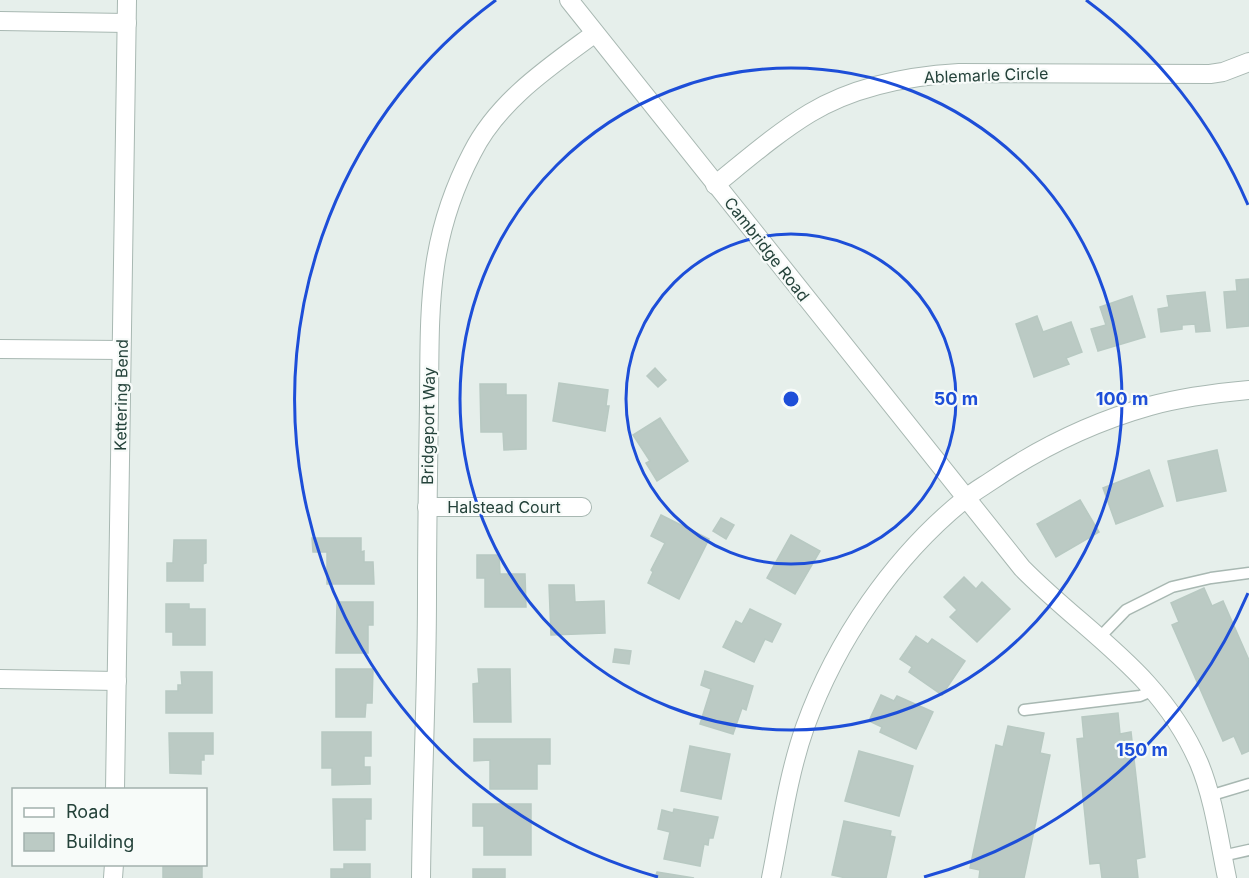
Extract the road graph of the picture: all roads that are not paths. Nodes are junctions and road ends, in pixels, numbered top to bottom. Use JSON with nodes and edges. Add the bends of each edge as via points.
{"nodes":[{"id":1,"x":127,"y":0,"type":"edge"},
{"id":2,"x":569,"y":0,"type":"edge"},
{"id":3,"x":0,"y":21,"type":"edge"},
{"id":4,"x":127,"y":23,"type":"junction"},
{"id":5,"x":594,"y":34,"type":"junction"},
{"id":6,"x":1249,"y":62,"type":"edge"},
{"id":7,"x":716,"y":185,"type":"junction"},
{"id":8,"x":0,"y":349,"type":"edge"},
{"id":9,"x":122,"y":350,"type":"junction"},
{"id":10,"x":1249,"y":390,"type":"edge"},
{"id":11,"x":965,"y":498,"type":"junction"},
{"id":12,"x":427,"y":507,"type":"junction"},
{"id":13,"x":582,"y":507,"type":"dead end"},
{"id":14,"x":1249,"y":573,"type":"edge"},
{"id":15,"x":1100,"y":637,"type":"junction"},
{"id":16,"x":0,"y":679,"type":"edge"},
{"id":17,"x":117,"y":681,"type":"junction"},
{"id":18,"x":1154,"y":690,"type":"junction"},
{"id":19,"x":1024,"y":710,"type":"dead end"},
{"id":20,"x":1249,"y":784,"type":"edge"},
{"id":21,"x":115,"y":788,"type":"edge"},
{"id":22,"x":1209,"y":796,"type":"junction"},
{"id":23,"x":1249,"y":850,"type":"edge"},
{"id":24,"x":1222,"y":856,"type":"junction"},
{"id":25,"x":421,"y":878,"type":"edge"},
{"id":26,"x":771,"y":878,"type":"edge"},
{"id":27,"x":1227,"y":878,"type":"edge"}],
"edges":[{"from":1,"to":4,"type":"street","name":"Kettering Bend"},
{"from":2,"to":5,"type":"street","name":"Cambridge Road"},
{"from":3,"to":4,"type":"street"},
{"from":4,"to":9,"type":"street","name":"Kettering Bend"},
{"from":5,"to":7,"type":"street","name":"Cambridge Road"},
{"from":5,"to":12,"type":"street","name":"Bridgeport Way","via":[[535,78],[491,122],[449,202],[431,293]]},
{"from":6,"to":7,"type":"street","name":"Ablemarle Circle","via":[[1210,74],[959,73],[886,83],[811,112]]},
{"from":7,"to":11,"type":"street","name":"Cambridge Road"},
{"from":8,"to":9,"type":"street"},
{"from":9,"to":17,"type":"street","name":"Kettering Bend"},
{"from":10,"to":11,"type":"street","via":[[1152,405],[1104,421],[1038,451]]},
{"from":11,"to":15,"type":"street","name":"Cambridge Road","via":[[1053,600]]},
{"from":11,"to":26,"type":"street","via":[[901,562],[859,619],[825,678],[790,783]]},
{"from":12,"to":13,"type":"street","name":"Halstead Court"},
{"from":12,"to":25,"type":"street","name":"Bridgeport Way"},
{"from":14,"to":15,"type":"lane","via":[[1172,587],[1126,610]]},
{"from":15,"to":18,"type":"street","name":"Cambridge Road"},
{"from":16,"to":17,"type":"street"},
{"from":17,"to":21,"type":"street","name":"Kettering Bend"},
{"from":18,"to":19,"type":"lane","via":[[1140,696]]},
{"from":18,"to":22,"type":"street","name":"Cambridge Road","via":[[1180,726],[1199,763]]},
{"from":20,"to":22,"type":"lane"},
{"from":22,"to":24,"type":"street","name":"Cambridge Road"},
{"from":23,"to":24,"type":"lane"},
{"from":24,"to":27,"type":"street","name":"Cambridge Road"}]}
